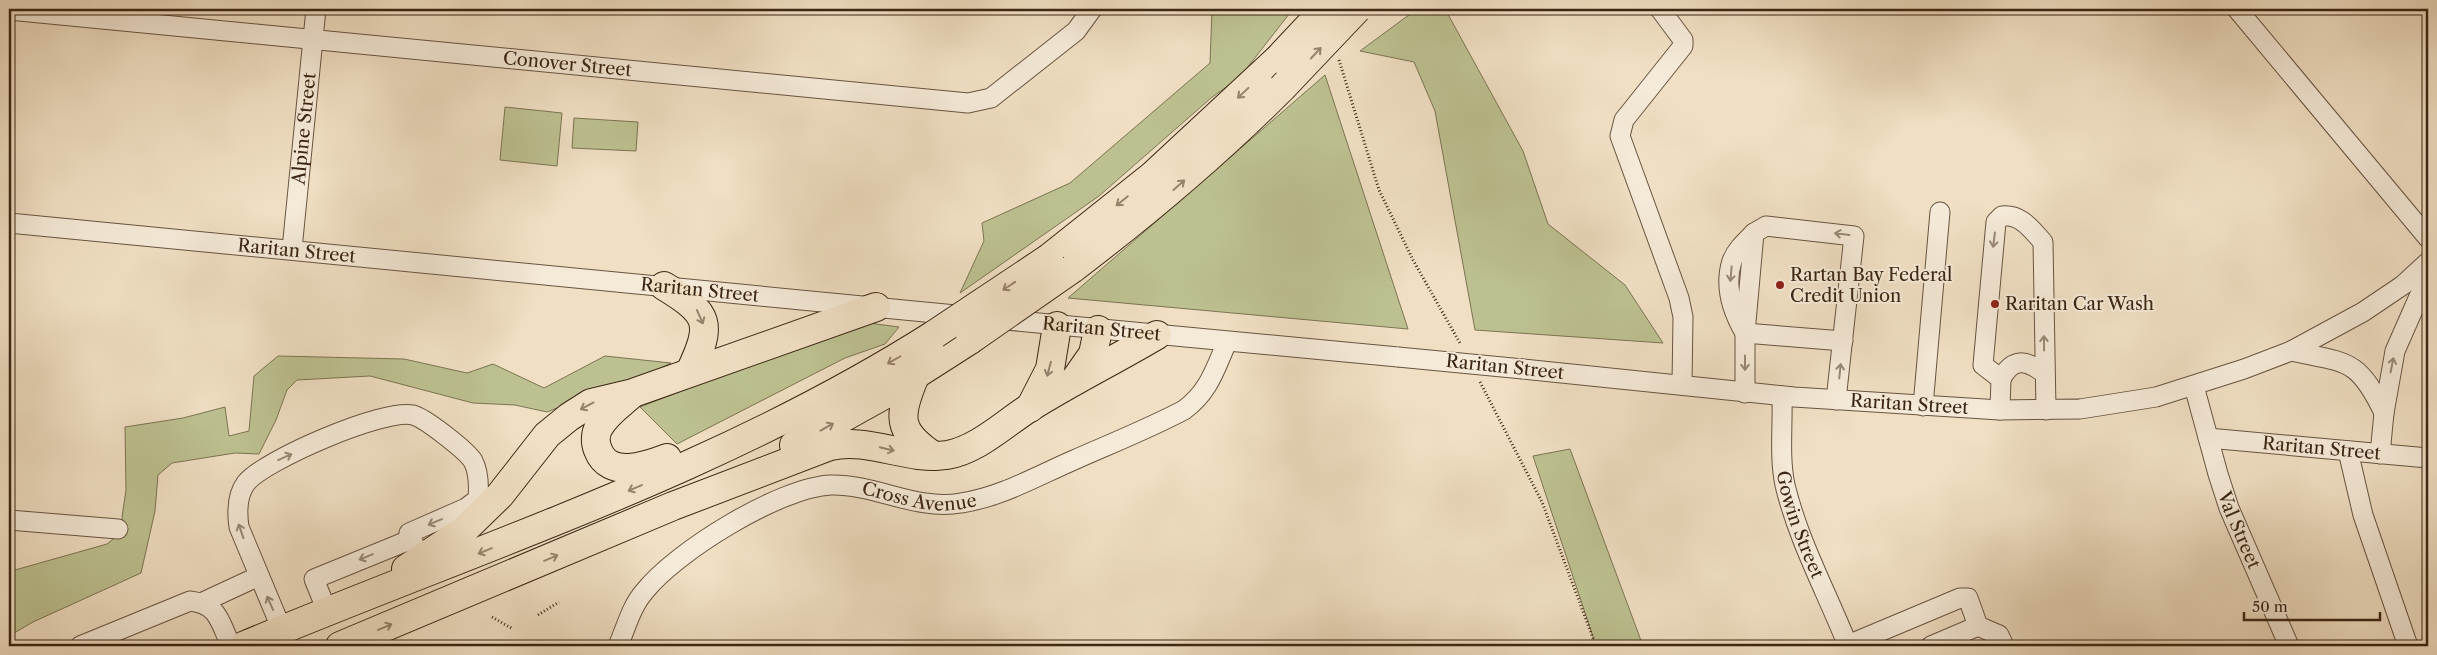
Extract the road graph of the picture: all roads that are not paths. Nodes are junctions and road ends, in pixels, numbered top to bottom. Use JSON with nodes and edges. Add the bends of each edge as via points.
{"nodes":[{"id":1,"x":316,"y":9,"type":"edge"},
{"id":2,"x":1092,"y":9,"type":"edge"},
{"id":3,"x":1326,"y":9,"type":"edge"},
{"id":4,"x":1357,"y":9,"type":"edge"},
{"id":5,"x":1660,"y":9,"type":"edge"},
{"id":6,"x":9,"y":10,"type":"edge"},
{"id":7,"x":2241,"y":10,"type":"edge"},
{"id":8,"x":314,"y":38,"type":"junction"},
{"id":9,"x":1940,"y":212,"type":"dead end"},
{"id":10,"x":9,"y":222,"type":"edge"},
{"id":11,"x":2428,"y":238,"type":"edge"},
{"id":12,"x":292,"y":249,"type":"junction"},
{"id":13,"x":2428,"y":262,"type":"edge"},
{"id":14,"x":1061,"y":264,"type":"junction"},
{"id":15,"x":2428,"y":276,"type":"edge"},
{"id":16,"x":664,"y":286,"type":"junction"},
{"id":17,"x":876,"y":306,"type":"junction"},
{"id":18,"x":1057,"y":326,"type":"junction"},
{"id":19,"x":1098,"y":330,"type":"junction"},
{"id":20,"x":1745,"y":333,"type":"junction"},
{"id":21,"x":1157,"y":335,"type":"junction"},
{"id":22,"x":1843,"y":341,"type":"junction"},
{"id":23,"x":1227,"y":342,"type":"junction"},
{"id":24,"x":2292,"y":351,"type":"junction"},
{"id":25,"x":690,"y":372,"type":"junction"},
{"id":26,"x":2044,"y":373,"type":"junction"},
{"id":27,"x":915,"y":376,"type":"junction"},
{"id":28,"x":2001,"y":379,"type":"junction"},
{"id":29,"x":1072,"y":384,"type":"junction"},
{"id":30,"x":1682,"y":385,"type":"junction"},
{"id":31,"x":2194,"y":386,"type":"junction"},
{"id":32,"x":633,"y":393,"type":"junction"},
{"id":33,"x":1744,"y":393,"type":"junction"},
{"id":34,"x":1782,"y":396,"type":"junction"},
{"id":35,"x":1836,"y":400,"type":"junction"},
{"id":36,"x":1924,"y":406,"type":"junction"},
{"id":37,"x":1030,"y":408,"type":"junction"},
{"id":38,"x":2000,"y":410,"type":"junction"},
{"id":39,"x":2046,"y":410,"type":"junction"},
{"id":40,"x":2384,"y":413,"type":"junction"},
{"id":41,"x":759,"y":433,"type":"junction"},
{"id":42,"x":2208,"y":438,"type":"junction"},
{"id":43,"x":2348,"y":451,"type":"junction"},
{"id":44,"x":2380,"y":454,"type":"junction"},
{"id":45,"x":2423,"y":455,"type":"edge"},
{"id":46,"x":934,"y":456,"type":"junction"},
{"id":47,"x":707,"y":492,"type":"junction"},
{"id":48,"x":471,"y":514,"type":"junction"},
{"id":49,"x":9,"y":520,"type":"edge"},
{"id":50,"x":118,"y":529,"type":"dead end"},
{"id":51,"x":416,"y":549,"type":"junction"},
{"id":52,"x":258,"y":576,"type":"junction"},
{"id":53,"x":360,"y":597,"type":"junction"},
{"id":54,"x":203,"y":602,"type":"junction"},
{"id":55,"x":327,"y":611,"type":"junction"},
{"id":56,"x":1978,"y":626,"type":"junction"},
{"id":57,"x":282,"y":630,"type":"junction"},
{"id":58,"x":80,"y":646,"type":"edge"},
{"id":59,"x":231,"y":646,"type":"edge"},
{"id":60,"x":243,"y":646,"type":"edge"},
{"id":61,"x":341,"y":646,"type":"edge"},
{"id":62,"x":618,"y":646,"type":"edge"},
{"id":63,"x":1848,"y":646,"type":"edge"},
{"id":64,"x":1931,"y":646,"type":"edge"},
{"id":65,"x":2004,"y":646,"type":"edge"},
{"id":66,"x":2289,"y":646,"type":"edge"},
{"id":67,"x":2408,"y":646,"type":"edge"}],
"edges":[{"from":1,"to":8,"type":"street","name":"Alpine Street"},
{"from":2,"to":8,"type":"street","name":"Conover Street","via":[[1076,31],[991,98],[968,103]]},
{"from":3,"to":14,"type":"highway","one_way":true,"bridge":true,"via":[[1278,59]]},
{"from":14,"to":4,"type":"highway","one_way":true,"bridge":true,"via":[[1167,195],[1229,140]]},
{"from":5,"to":30,"type":"street","via":[[1683,40],[1683,46],[1624,120],[1620,136],[1679,298],[1683,317]]},
{"from":6,"to":8,"type":"street","name":"Conover Street"},
{"from":7,"to":11,"type":"street"},
{"from":8,"to":12,"type":"street","name":"Alpine Street"},
{"from":9,"to":36,"type":"street"},
{"from":10,"to":12,"type":"street","name":"Raritan Street"},
{"from":12,"to":16,"type":"street","name":"Raritan Street"},
{"from":13,"to":24,"type":"street","name":"Raritan Street","via":[[2403,285],[2363,312]]},
{"from":14,"to":27,"type":"highway","bridge":true,"via":[[970,340]]},
{"from":14,"to":41,"type":"highway","one_way":true,"bridge":true,"via":[[832,396]]},
{"from":40,"to":15,"type":"street","one_way":true,"via":[[2395,351]]},
{"from":16,"to":17,"type":"street","name":"Raritan Street"},
{"from":16,"to":25,"type":"highway","one_way":true,"via":[[690,302],[703,320],[703,340]]},
{"from":17,"to":18,"type":"street","name":"Raritan Street"},
{"from":17,"to":25,"type":"highway"},
{"from":18,"to":19,"type":"street","name":"Raritan Street"},
{"from":18,"to":37,"type":"highway","one_way":true,"via":[[1050,369]]},
{"from":19,"to":21,"type":"street","name":"Raritan Street"},
{"from":19,"to":29,"type":"highway","via":[[1093,354]]},
{"from":20,"to":22,"type":"street"},
{"from":22,"to":20,"type":"street","one_way":true,"via":[[1854,236],[1766,226],[1754,233]]},
{"from":20,"to":33,"type":"street","one_way":true},
{"from":21,"to":23,"type":"street","name":"Raritan Street"},
{"from":21,"to":29,"type":"highway"},
{"from":35,"to":22,"type":"street","one_way":true},
{"from":23,"to":30,"type":"street","name":"Raritan Street","bridge":true},
{"from":23,"to":62,"type":"street","name":"Cross Avenue","via":[[1202,395],[1184,410],[997,494],[959,504],[933,505],[831,485],[807,490],[761,509],[691,550],[658,576],[634,606]]},
{"from":24,"to":31,"type":"street","name":"Raritan Street"},
{"from":24,"to":40,"type":"street","via":[[2336,360],[2354,368],[2369,384]]},
{"from":25,"to":32,"type":"highway"},
{"from":26,"to":28,"type":"street","via":[[2031,363],[2017,363],[2006,369]]},
{"from":26,"to":28,"type":"street","one_way":true,"via":[[2043,242],[2022,220],[2010,215],[2002,216],[1996,222],[1983,364]]},
{"from":26,"to":39,"type":"street"},
{"from":27,"to":46,"type":"highway","via":[[904,403],[903,422],[912,440]]},
{"from":47,"to":27,"type":"highway","one_way":true},
{"from":28,"to":38,"type":"street"},
{"from":29,"to":37,"type":"highway"},
{"from":30,"to":33,"type":"street","name":"Raritan Street"},
{"from":31,"to":39,"type":"street","name":"Raritan Street","via":[[2118,404]]},
{"from":31,"to":42,"type":"street"},
{"from":32,"to":41,"type":"highway","via":[[608,414],[596,436],[598,451],[608,463],[616,466],[645,466]]},
{"from":32,"to":48,"type":"highway","one_way":true,"via":[[591,403],[558,425],[535,448],[500,494]]},
{"from":33,"to":34,"type":"street","name":"Raritan Street"},
{"from":34,"to":35,"type":"street","name":"Raritan Street"},
{"from":34,"to":63,"type":"street","name":"Gowin Street","via":[[1785,484],[1795,518]]},
{"from":35,"to":36,"type":"street","name":"Raritan Street"},
{"from":36,"to":38,"type":"street","name":"Raritan Street"},
{"from":37,"to":46,"type":"highway","via":[[968,447]]},
{"from":38,"to":39,"type":"street","name":"Raritan Street"},
{"from":40,"to":44,"type":"street"},
{"from":41,"to":53,"type":"highway","one_way":true,"via":[[504,543]]},
{"from":42,"to":43,"type":"street","name":"Raritan Street"},
{"from":42,"to":66,"type":"street","name":"Val Street","via":[[2229,508]]},
{"from":43,"to":44,"type":"street","name":"Raritan Street"},
{"from":43,"to":67,"type":"street","via":[[2363,515]]},
{"from":44,"to":45,"type":"street","name":"Raritan Street"},
{"from":47,"to":46,"type":"highway","one_way":true,"via":[[841,444]]},
{"from":61,"to":47,"type":"highway","one_way":true},
{"from":48,"to":51,"type":"highway","one_way":true,"via":[[449,541]]},
{"from":52,"to":48,"type":"street","one_way":true,"via":[[236,510],[245,484],[274,462],[361,423],[394,414],[414,415],[438,429],[473,461],[479,481],[478,499]]},
{"from":49,"to":50,"type":"street"},
{"from":51,"to":53,"type":"highway"},
{"from":51,"to":55,"type":"street","one_way":true,"via":[[314,579]]},
{"from":52,"to":54,"type":"street"},
{"from":57,"to":52,"type":"street","one_way":true},
{"from":53,"to":55,"type":"highway"},
{"from":54,"to":58,"type":"street","via":[[190,601]]},
{"from":54,"to":59,"type":"street","via":[[214,610]]},
{"from":55,"to":57,"type":"highway"},
{"from":56,"to":63,"type":"street","via":[[1968,598],[1960,598]]},
{"from":56,"to":64,"type":"street"},
{"from":56,"to":65,"type":"street","via":[[1999,635]]},
{"from":57,"to":60,"type":"highway"}]}
